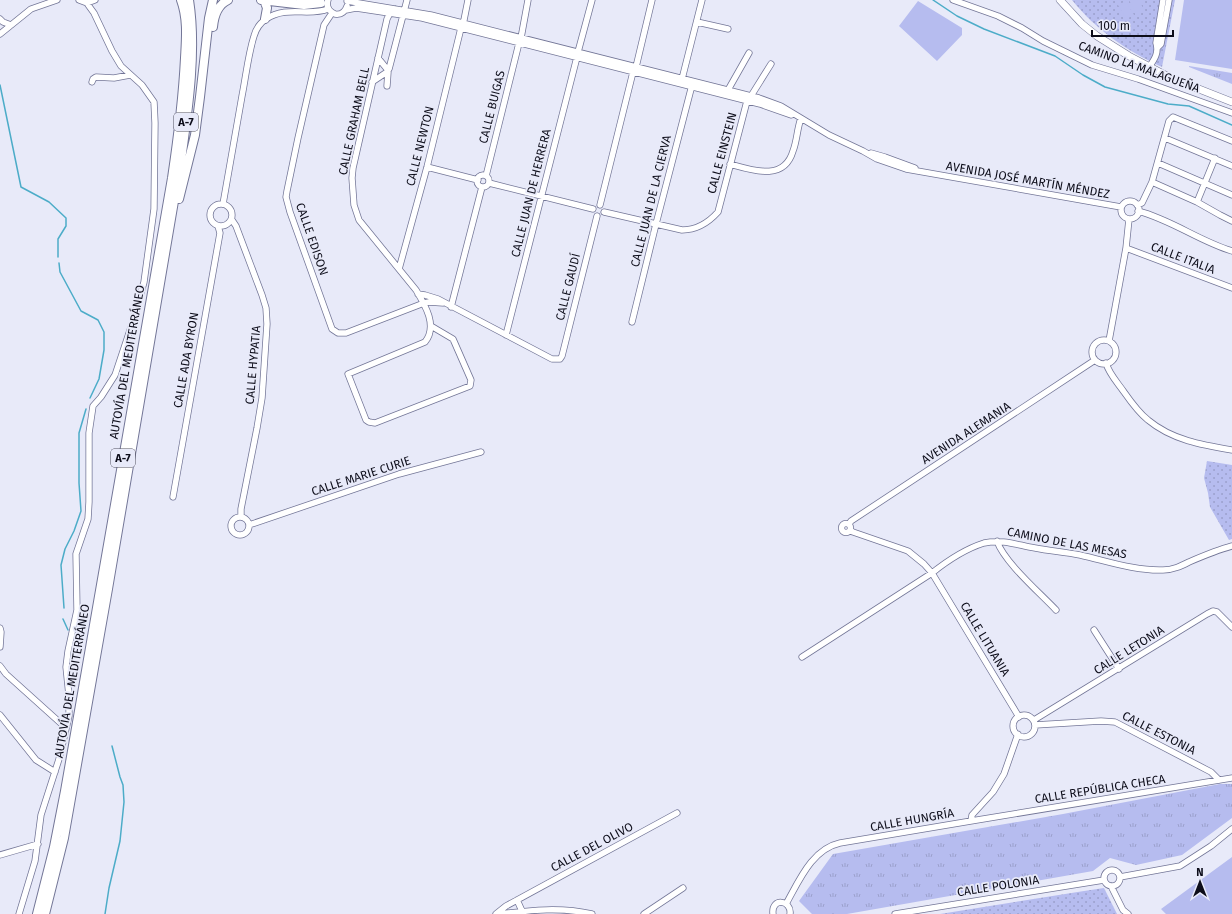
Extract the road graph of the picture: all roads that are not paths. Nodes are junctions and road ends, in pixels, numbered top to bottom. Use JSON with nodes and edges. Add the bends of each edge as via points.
{"nodes":[{"id":1,"x":57,"y":0,"type":"edge"},
{"id":2,"x":95,"y":0,"type":"edge"},
{"id":3,"x":181,"y":0,"type":"edge"},
{"id":4,"x":190,"y":0,"type":"edge"},
{"id":5,"x":213,"y":0,"type":"edge"},
{"id":6,"x":228,"y":0,"type":"edge"},
{"id":7,"x":263,"y":0,"type":"edge"},
{"id":8,"x":301,"y":0,"type":"edge"},
{"id":9,"x":407,"y":0,"type":"edge"},
{"id":10,"x":468,"y":0,"type":"edge"},
{"id":11,"x":528,"y":0,"type":"edge"},
{"id":12,"x":592,"y":0,"type":"edge"},
{"id":13,"x":652,"y":0,"type":"edge"},
{"id":14,"x":702,"y":0,"type":"edge"},
{"id":15,"x":952,"y":0,"type":"edge"},
{"id":16,"x":1060,"y":0,"type":"edge"},
{"id":17,"x":1066,"y":0,"type":"edge"},
{"id":18,"x":1164,"y":0,"type":"edge"},
{"id":19,"x":1169,"y":0,"type":"edge"},
{"id":20,"x":81,"y":1,"type":"edge"},
{"id":21,"x":347,"y":1,"type":"edge"},
{"id":22,"x":327,"y":6,"type":"edge"},
{"id":23,"x":396,"y":9,"type":"junction"},
{"id":24,"x":346,"y":10,"type":"junction"},
{"id":25,"x":94,"y":12,"type":"junction"},
{"id":26,"x":390,"y":12,"type":"junction"},
{"id":27,"x":404,"y":12,"type":"junction"},
{"id":28,"x":0,"y":19,"type":"edge"},
{"id":29,"x":265,"y":20,"type":"junction"},
{"id":30,"x":697,"y":22,"type":"junction"},
{"id":31,"x":11,"y":25,"type":"junction"},
{"id":32,"x":461,"y":25,"type":"junction"},
{"id":33,"x":728,"y":29,"type":"dead end"},
{"id":34,"x":0,"y":34,"type":"edge"},
{"id":35,"x":520,"y":40,"type":"junction"},
{"id":36,"x":1110,"y":44,"type":"junction"},
{"id":37,"x":1157,"y":48,"type":"junction"},
{"id":38,"x":749,"y":53,"type":"dead end"},
{"id":39,"x":578,"y":55,"type":"junction"},
{"id":40,"x":378,"y":58,"type":"junction"},
{"id":41,"x":771,"y":64,"type":"dead end"},
{"id":42,"x":1149,"y":67,"type":"junction"},
{"id":43,"x":388,"y":69,"type":"junction"},
{"id":44,"x":634,"y":70,"type":"junction"},
{"id":45,"x":130,"y":75,"type":"junction"},
{"id":46,"x":682,"y":79,"type":"junction"},
{"id":47,"x":667,"y":80,"type":"junction"},
{"id":48,"x":92,"y":82,"type":"dead end"},
{"id":49,"x":372,"y":82,"type":"junction"},
{"id":50,"x":387,"y":86,"type":"dead end"},
{"id":51,"x":693,"y":87,"type":"junction"},
{"id":52,"x":728,"y":90,"type":"junction"},
{"id":53,"x":200,"y":96,"type":"junction"},
{"id":54,"x":749,"y":99,"type":"junction"},
{"id":55,"x":1232,"y":102,"type":"edge"},
{"id":56,"x":1232,"y":113,"type":"edge"},
{"id":57,"x":800,"y":118,"type":"junction"},
{"id":58,"x":1165,"y":138,"type":"junction"},
{"id":59,"x":1232,"y":141,"type":"edge"},
{"id":60,"x":1215,"y":158,"type":"junction"},
{"id":61,"x":1158,"y":163,"type":"junction"},
{"id":62,"x":730,"y":164,"type":"junction"},
{"id":63,"x":1232,"y":166,"type":"edge"},
{"id":64,"x":427,"y":167,"type":"junction"},
{"id":65,"x":486,"y":176,"type":"junction"},
{"id":66,"x":478,"y":180,"type":"junction"},
{"id":67,"x":1152,"y":182,"type":"junction"},
{"id":68,"x":489,"y":183,"type":"junction"},
{"id":69,"x":1205,"y":183,"type":"junction"},
{"id":70,"x":482,"y":187,"type":"junction"},
{"id":71,"x":1232,"y":195,"type":"edge"},
{"id":72,"x":541,"y":196,"type":"junction"},
{"id":73,"x":1197,"y":202,"type":"junction"},
{"id":74,"x":223,"y":204,"type":"junction"},
{"id":75,"x":600,"y":205,"type":"junction"},
{"id":76,"x":1137,"y":205,"type":"junction"},
{"id":77,"x":1122,"y":207,"type":"junction"},
{"id":78,"x":593,"y":209,"type":"junction"},
{"id":79,"x":1138,"y":211,"type":"junction"},
{"id":80,"x":604,"y":212,"type":"junction"},
{"id":81,"x":597,"y":216,"type":"junction"},
{"id":82,"x":1129,"y":218,"type":"junction"},
{"id":83,"x":232,"y":220,"type":"junction"},
{"id":84,"x":1232,"y":221,"type":"edge"},
{"id":85,"x":656,"y":224,"type":"junction"},
{"id":86,"x":218,"y":226,"type":"junction"},
{"id":87,"x":167,"y":242,"type":"junction"},
{"id":88,"x":1126,"y":248,"type":"junction"},
{"id":89,"x":1232,"y":251,"type":"edge"},
{"id":90,"x":399,"y":269,"type":"junction"},
{"id":91,"x":1232,"y":288,"type":"edge"},
{"id":92,"x":418,"y":294,"type":"junction"},
{"id":93,"x":424,"y":303,"type":"junction"},
{"id":94,"x":443,"y":303,"type":"junction"},
{"id":95,"x":451,"y":307,"type":"junction"},
{"id":96,"x":632,"y":322,"type":"dead end"},
{"id":97,"x":432,"y":326,"type":"junction"},
{"id":98,"x":506,"y":335,"type":"junction"},
{"id":99,"x":1109,"y":340,"type":"junction"},
{"id":100,"x":1095,"y":360,"type":"junction"},
{"id":101,"x":1106,"y":363,"type":"junction"},
{"id":102,"x":1232,"y":450,"type":"edge"},
{"id":103,"x":481,"y":452,"type":"dead end"},
{"id":104,"x":173,"y":497,"type":"dead end"},
{"id":105,"x":241,"y":517,"type":"junction"},
{"id":106,"x":249,"y":525,"type":"junction"},
{"id":107,"x":850,"y":527,"type":"joint"},
{"id":108,"x":997,"y":541,"type":"junction"},
{"id":109,"x":1232,"y":546,"type":"edge"},
{"id":110,"x":932,"y":573,"type":"junction"},
{"id":111,"x":1056,"y":610,"type":"dead end"},
{"id":112,"x":1232,"y":627,"type":"edge"},
{"id":113,"x":0,"y":628,"type":"edge"},
{"id":114,"x":1094,"y":630,"type":"dead end"},
{"id":115,"x":0,"y":647,"type":"edge"},
{"id":116,"x":802,"y":657,"type":"dead end"},
{"id":117,"x":0,"y":666,"type":"edge"},
{"id":118,"x":1119,"y":669,"type":"junction"},
{"id":119,"x":0,"y":715,"type":"edge"},
{"id":120,"x":1019,"y":717,"type":"junction"},
{"id":121,"x":1034,"y":722,"type":"junction"},
{"id":122,"x":66,"y":728,"type":"junction"},
{"id":123,"x":1018,"y":734,"type":"junction"},
{"id":124,"x":55,"y":772,"type":"junction"},
{"id":125,"x":1232,"y":778,"type":"edge"},
{"id":126,"x":1220,"y":780,"type":"junction"},
{"id":127,"x":677,"y":813,"type":"dead end"},
{"id":128,"x":971,"y":821,"type":"junction"},
{"id":129,"x":1232,"y":829,"type":"edge"},
{"id":130,"x":38,"y":844,"type":"junction"},
{"id":131,"x":0,"y":855,"type":"edge"},
{"id":132,"x":1120,"y":877,"type":"junction"},
{"id":133,"x":1104,"y":880,"type":"junction"},
{"id":134,"x":1111,"y":886,"type":"junction"},
{"id":135,"x":683,"y":888,"type":"dead end"},
{"id":136,"x":517,"y":900,"type":"junction"},
{"id":137,"x":786,"y":904,"type":"junction"},
{"id":138,"x":522,"y":911,"type":"junction"},
{"id":139,"x":18,"y":914,"type":"edge"},
{"id":140,"x":37,"y":914,"type":"edge"},
{"id":141,"x":45,"y":914,"type":"edge"},
{"id":142,"x":496,"y":914,"type":"edge"},
{"id":143,"x":501,"y":914,"type":"edge"},
{"id":144,"x":592,"y":914,"type":"edge"},
{"id":145,"x":644,"y":914,"type":"edge"},
{"id":146,"x":773,"y":914,"type":"edge"},
{"id":147,"x":790,"y":914,"type":"edge"},
{"id":148,"x":895,"y":914,"type":"edge"},
{"id":149,"x":1128,"y":914,"type":"edge"}],
"edges":[{"from":1,"to":31,"type":"street","via":[[31,8]]},
{"from":2,"to":20,"type":"street"},
{"from":2,"to":25,"type":"street"},
{"from":3,"to":140,"type":"highway","name":"AUTOVÍA DEL MEDITERRÁNEO","number":"A-7","via":[[186,28],[185,71],[172,178],[65,791]]},
{"from":4,"to":87,"type":"highway","name":"AUTOVÍA DEL MEDITERRÁNEO","number":"A-7","via":[[192,31],[189,92],[184,141]]},
{"from":5,"to":53,"type":"highway"},
{"from":6,"to":53,"type":"highway","via":[[220,6],[214,20]]},
{"from":7,"to":22,"type":"highway"},
{"from":7,"to":29,"type":"highway","via":[[267,8]]},
{"from":8,"to":22,"type":"street"},
{"from":9,"to":27,"type":"street"},
{"from":10,"to":32,"type":"street","name":"CALLE NEWTON"},
{"from":11,"to":35,"type":"street","name":"CALLE BUIGAS"},
{"from":12,"to":39,"type":"street","name":"CALLE JUAN DE HERRERA"},
{"from":13,"to":44,"type":"street"},
{"from":14,"to":30,"type":"street"},
{"from":15,"to":56,"type":"street","name":"CAMINO LA MALAGUEÑA","via":[[998,16],[1092,64]]},
{"from":16,"to":36,"type":"main road","via":[[1082,24]]},
{"from":17,"to":36,"type":"main road"},
{"from":18,"to":37,"type":"street"},
{"from":19,"to":37,"type":"street","via":[[1161,44]]},
{"from":20,"to":25,"type":"street"},
{"from":21,"to":23,"type":"street","name":"AVENIDA JOSÉ MARTÍN MÉNDEZ"},
{"from":21,"to":24,"type":"street"},
{"from":22,"to":24,"type":"street","name":"AVENIDA JOSÉ MARTÍN MÉNDEZ","via":[[338,15]]},
{"from":22,"to":29,"type":"street","via":[[319,12],[288,11]]},
{"from":22,"to":93,"type":"street","name":"CALLE EDISON","via":[[287,191],[290,212],[334,332],[346,333]]},
{"from":23,"to":26,"type":"street"},
{"from":23,"to":27,"type":"street","name":"AVENIDA JOSÉ MARTÍN MÉNDEZ"},
{"from":24,"to":26,"type":"street","name":"AVENIDA JOSÉ MARTÍN MÉNDEZ","via":[[356,8]]},
{"from":25,"to":45,"type":"street","via":[[112,51]]},
{"from":26,"to":27,"type":"street","name":"AVENIDA JOSÉ MARTÍN MÉNDEZ"},
{"from":26,"to":40,"type":"street","name":"CALLE GRAHAM BELL"},
{"from":27,"to":32,"type":"street","name":"AVENIDA JOSÉ MARTÍN MÉNDEZ"},
{"from":27,"to":32,"type":"street","name":"AVENIDA JOSÉ MARTÍN MÉNDEZ","via":[[431,15]]},
{"from":27,"to":43,"type":"street"},
{"from":28,"to":31,"type":"street"},
{"from":29,"to":74,"type":"street","via":[[254,36]]},
{"from":30,"to":33,"type":"street"},
{"from":30,"to":46,"type":"street"},
{"from":31,"to":34,"type":"street"},
{"from":32,"to":35,"type":"street","name":"AVENIDA JOSÉ MARTÍN MÉNDEZ"},
{"from":32,"to":64,"type":"street","name":"CALLE NEWTON"},
{"from":35,"to":39,"type":"street","name":"AVENIDA JOSÉ MARTÍN MÉNDEZ"},
{"from":35,"to":39,"type":"street","name":"AVENIDA JOSÉ MARTÍN MÉNDEZ","via":[[561,48]]},
{"from":35,"to":65,"type":"street","name":"CALLE BUIGAS"},
{"from":36,"to":42,"type":"main road"},
{"from":37,"to":42,"type":"street","via":[[1155,58]]},
{"from":38,"to":52,"type":"street"},
{"from":39,"to":44,"type":"street","name":"AVENIDA JOSÉ MARTÍN MÉNDEZ"},
{"from":39,"to":72,"type":"street","name":"CALLE JUAN DE HERRERA"},
{"from":40,"to":43,"type":"street"},
{"from":40,"to":49,"type":"street","name":"CALLE GRAHAM BELL"},
{"from":41,"to":54,"type":"street","name":"CALLE EINSTEIN"},
{"from":42,"to":55,"type":"main road"},
{"from":43,"to":49,"type":"street"},
{"from":43,"to":50,"type":"street"},
{"from":44,"to":46,"type":"street","name":"AVENIDA JOSÉ MARTÍN MÉNDEZ"},
{"from":44,"to":47,"type":"street","name":"AVENIDA JOSÉ MARTÍN MÉNDEZ"},
{"from":44,"to":75,"type":"street"},
{"from":45,"to":48,"type":"street","via":[[114,78],[96,77]]},
{"from":45,"to":122,"type":"street","via":[[151,97],[155,111],[154,209],[144,282],[134,318],[115,375],[93,406],[89,434],[90,502],[88,519],[76,554],[76,610],[66,667],[69,696]]},
{"from":46,"to":47,"type":"street","name":"AVENIDA JOSÉ MARTÍN MÉNDEZ"},
{"from":46,"to":52,"type":"street","name":"AVENIDA JOSÉ MARTÍN MÉNDEZ"},
{"from":47,"to":51,"type":"street","name":"AVENIDA JOSÉ MARTÍN MÉNDEZ"},
{"from":49,"to":90,"type":"street","name":"CALLE GRAHAM BELL","via":[[353,168],[354,205],[359,220]]},
{"from":51,"to":54,"type":"street","name":"AVENIDA JOSÉ MARTÍN MÉNDEZ"},
{"from":51,"to":85,"type":"street","name":"CALLE JUAN DE LA CIERVA"},
{"from":52,"to":54,"type":"street","name":"AVENIDA JOSÉ MARTÍN MÉNDEZ"},
{"from":53,"to":87,"type":"highway","name":"AUTOVÍA DEL MEDITERRÁNEO","number":"A-7","via":[[189,162]]},
{"from":54,"to":57,"type":"street","name":"AVENIDA JOSÉ MARTÍN MÉNDEZ"},
{"from":54,"to":57,"type":"street","name":"AVENIDA JOSÉ MARTÍN MÉNDEZ","via":[[773,103]]},
{"from":54,"to":62,"type":"street","name":"CALLE EINSTEIN"},
{"from":57,"to":62,"type":"street","via":[[793,153],[783,168],[770,172]]},
{"from":57,"to":77,"type":"street","name":"AVENIDA JOSÉ MARTÍN MÉNDEZ","via":[[863,151],[931,174]]},
{"from":58,"to":59,"type":"street","via":[[1172,117]]},
{"from":58,"to":60,"type":"street"},
{"from":58,"to":61,"type":"street"},
{"from":60,"to":63,"type":"street"},
{"from":60,"to":69,"type":"street"},
{"from":61,"to":67,"type":"street"},
{"from":61,"to":69,"type":"street"},
{"from":62,"to":85,"type":"street","name":"CALLE EINSTEIN","via":[[718,212],[709,220],[688,230],[677,230]]},
{"from":64,"to":66,"type":"street"},
{"from":64,"to":90,"type":"street","name":"CALLE NEWTON"},
{"from":65,"to":66,"type":"street"},
{"from":65,"to":68,"type":"street"},
{"from":66,"to":70,"type":"street"},
{"from":67,"to":73,"type":"street"},
{"from":67,"to":76,"type":"street","via":[[1142,203]]},
{"from":68,"to":70,"type":"street"},
{"from":68,"to":72,"type":"street"},
{"from":69,"to":71,"type":"street"},
{"from":69,"to":73,"type":"street"},
{"from":70,"to":95,"type":"street"},
{"from":72,"to":78,"type":"street"},
{"from":72,"to":98,"type":"street","name":"CALLE JUAN DE HERRERA"},
{"from":73,"to":84,"type":"street"},
{"from":74,"to":83,"type":"street","via":[[231,210]]},
{"from":74,"to":86,"type":"street","via":[[215,205],[210,211],[210,219]]},
{"from":75,"to":78,"type":"street"},
{"from":75,"to":80,"type":"street"},
{"from":76,"to":77,"type":"street","via":[[1128,201]]},
{"from":76,"to":79,"type":"street"},
{"from":77,"to":82,"type":"street","via":[[1123,216]]},
{"from":78,"to":81,"type":"street"},
{"from":79,"to":82,"type":"street","via":[[1135,217]]},
{"from":79,"to":89,"type":"street","via":[[1164,219]]},
{"from":80,"to":81,"type":"street"},
{"from":80,"to":85,"type":"street"},
{"from":81,"to":98,"type":"street","name":"CALLE GAUDÍ","via":[[560,359],[556,360]]},
{"from":82,"to":88,"type":"street"},
{"from":83,"to":86,"type":"street","via":[[226,226]]},
{"from":83,"to":105,"type":"street","name":"CALLE HYPATIA","via":[[262,296],[268,324],[262,398]]},
{"from":85,"to":96,"type":"street","name":"CALLE JUAN DE LA CIERVA"},
{"from":86,"to":104,"type":"street","name":"CALLE ADA BYRON","via":[[220,232]]},
{"from":87,"to":141,"type":"highway","name":"AUTOVÍA DEL MEDITERRÁNEO","number":"A-7","via":[[64,838]]},
{"from":88,"to":91,"type":"street","name":"CALLE ITALIA"},
{"from":88,"to":99,"type":"street"},
{"from":90,"to":92,"type":"street","name":"CALLE GRAHAM BELL"},
{"from":92,"to":93,"type":"street","name":"CALLE GRAHAM BELL"},
{"from":92,"to":94,"type":"street"},
{"from":93,"to":94,"type":"street"},
{"from":93,"to":97,"type":"street","name":"CALLE GRAHAM BELL"},
{"from":94,"to":95,"type":"street"},
{"from":95,"to":98,"type":"street"},
{"from":97,"to":97,"type":"street","via":[[430,336],[425,342],[348,374],[366,420],[375,423],[470,386],[471,380],[453,339]]},
{"from":99,"to":100,"type":"street","via":[[1100,340],[1096,343],[1092,351]]},
{"from":99,"to":101,"type":"street","via":[[1116,353],[1113,360]]},
{"from":100,"to":101,"type":"street"},
{"from":100,"to":107,"type":"street","name":"AVENIDA ALEMANIA","via":[[851,521]]},
{"from":101,"to":102,"type":"street","via":[[1114,378],[1147,420],[1163,431],[1182,439]]},
{"from":103,"to":106,"type":"street","name":"CALLE MARIE CURIE","via":[[399,474]]},
{"from":105,"to":106,"type":"street"},
{"from":105,"to":106,"type":"street","via":[[232,522],[234,533],[244,534]]},
{"from":107,"to":110,"type":"street","name":"CALLE LITUANIA","via":[[853,532],[908,551]]},
{"from":108,"to":109,"type":"street","name":"CAMINO DE LAS MESAS","via":[[1154,570],[1169,570]]},
{"from":108,"to":110,"type":"street","name":"CAMINO DE LAS MESAS","via":[[968,549]]},
{"from":108,"to":111,"type":"street","via":[[1008,560]]},
{"from":110,"to":116,"type":"street","name":"CAMINO DE LAS MESAS"},
{"from":110,"to":120,"type":"street","name":"CALLE LITUANIA"},
{"from":112,"to":118,"type":"street","name":"CALLE LETONIA","via":[[1220,614],[1213,611]]},
{"from":113,"to":115,"type":"street"},
{"from":114,"to":118,"type":"street"},
{"from":117,"to":122,"type":"street"},
{"from":118,"to":121,"type":"street","name":"CALLE LETONIA"},
{"from":119,"to":124,"type":"street","via":[[36,760]]},
{"from":120,"to":121,"type":"street","via":[[1025,715]]},
{"from":120,"to":123,"type":"street","via":[[1014,725]]},
{"from":121,"to":123,"type":"street","via":[[1035,728],[1031,734]]},
{"from":121,"to":126,"type":"street","name":"CALLE ESTONIA","via":[[1115,722],[1211,772]]},
{"from":122,"to":124,"type":"street"},
{"from":123,"to":128,"type":"street","name":"CALLE HUNGRÍA","via":[[1004,774],[993,792],[972,815]]},
{"from":124,"to":130,"type":"street","via":[[41,815]]},
{"from":125,"to":126,"type":"street","name":"CALLE REPÚBLICA CHECA"},
{"from":126,"to":128,"type":"street","name":"CALLE REPÚBLICA CHECA"},
{"from":127,"to":136,"type":"street","name":"CALLE DEL OLIVO"},
{"from":128,"to":137,"type":"street","name":"CALLE HUNGRÍA","via":[[829,846],[812,860]]},
{"from":129,"to":132,"type":"street","via":[[1180,866]]},
{"from":130,"to":131,"type":"street"},
{"from":130,"to":139,"type":"street"},
{"from":132,"to":133,"type":"street","via":[[1117,872],[1110,870]]},
{"from":132,"to":134,"type":"street","via":[[1117,884]]},
{"from":133,"to":134,"type":"street"},
{"from":133,"to":148,"type":"street","name":"CALLE POLONIA"},
{"from":134,"to":149,"type":"street","via":[[1123,910]]},
{"from":135,"to":145,"type":"street"},
{"from":136,"to":138,"type":"street"},
{"from":136,"to":142,"type":"street","name":"CALLE DEL OLIVO"},
{"from":137,"to":146,"type":"street","via":[[776,904],[772,908]]},
{"from":137,"to":147,"type":"street"},
{"from":138,"to":143,"type":"street"},
{"from":138,"to":144,"type":"street","via":[[558,909]]}]}
